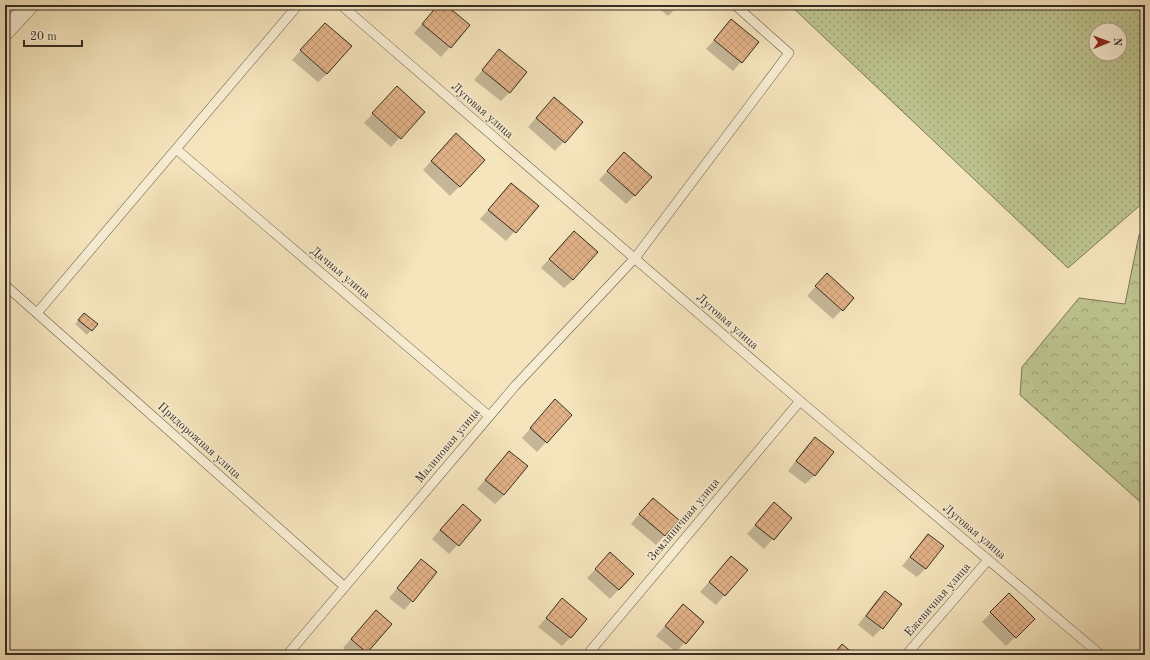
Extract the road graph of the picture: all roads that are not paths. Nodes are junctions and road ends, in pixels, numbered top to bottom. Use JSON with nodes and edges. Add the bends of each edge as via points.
{"nodes":[{"id":1,"x":30,"y":5,"type":"edge"},
{"id":2,"x":298,"y":5,"type":"edge"},
{"id":3,"x":341,"y":5,"type":"edge"},
{"id":4,"x":735,"y":5,"type":"edge"},
{"id":5,"x":5,"y":32,"type":"edge"},
{"id":6,"x":176,"y":149,"type":"junction"},
{"id":7,"x":635,"y":258,"type":"junction"},
{"id":8,"x":5,"y":285,"type":"edge"},
{"id":9,"x":37,"y":313,"type":"junction"},
{"id":10,"x":800,"y":401,"type":"junction"},
{"id":11,"x":489,"y":416,"type":"junction"},
{"id":12,"x":988,"y":560,"type":"junction"},
{"id":13,"x":345,"y":587,"type":"junction"},
{"id":14,"x":287,"y":655,"type":"edge"},
{"id":15,"x":587,"y":655,"type":"edge"},
{"id":16,"x":906,"y":655,"type":"edge"},
{"id":17,"x":1101,"y":655,"type":"edge"}],
"edges":[{"from":1,"to":5,"type":"street"},
{"from":2,"to":6,"type":"lane"},
{"from":3,"to":7,"type":"lane","name":"Луговая улица"},
{"from":4,"to":7,"type":"lane","name":"Малиновая улица","via":[[789,53]]},
{"from":6,"to":9,"type":"lane"},
{"from":6,"to":11,"type":"lane","name":"Дачная улица"},
{"from":7,"to":10,"type":"lane","name":"Луговая улица"},
{"from":7,"to":11,"type":"lane","name":"Малиновая улица"},
{"from":8,"to":9,"type":"lane","name":"Придорожная улица"},
{"from":9,"to":13,"type":"lane","name":"Придорожная улица"},
{"from":10,"to":12,"type":"lane","name":"Луговая улица"},
{"from":10,"to":15,"type":"lane","name":"Земляничная улица"},
{"from":11,"to":13,"type":"lane","name":"Малиновая улица"},
{"from":12,"to":16,"type":"lane","name":"Ежевичная улица"},
{"from":12,"to":17,"type":"lane","name":"Луговая улица"},
{"from":13,"to":14,"type":"lane","name":"Малиновая улица"}]}
